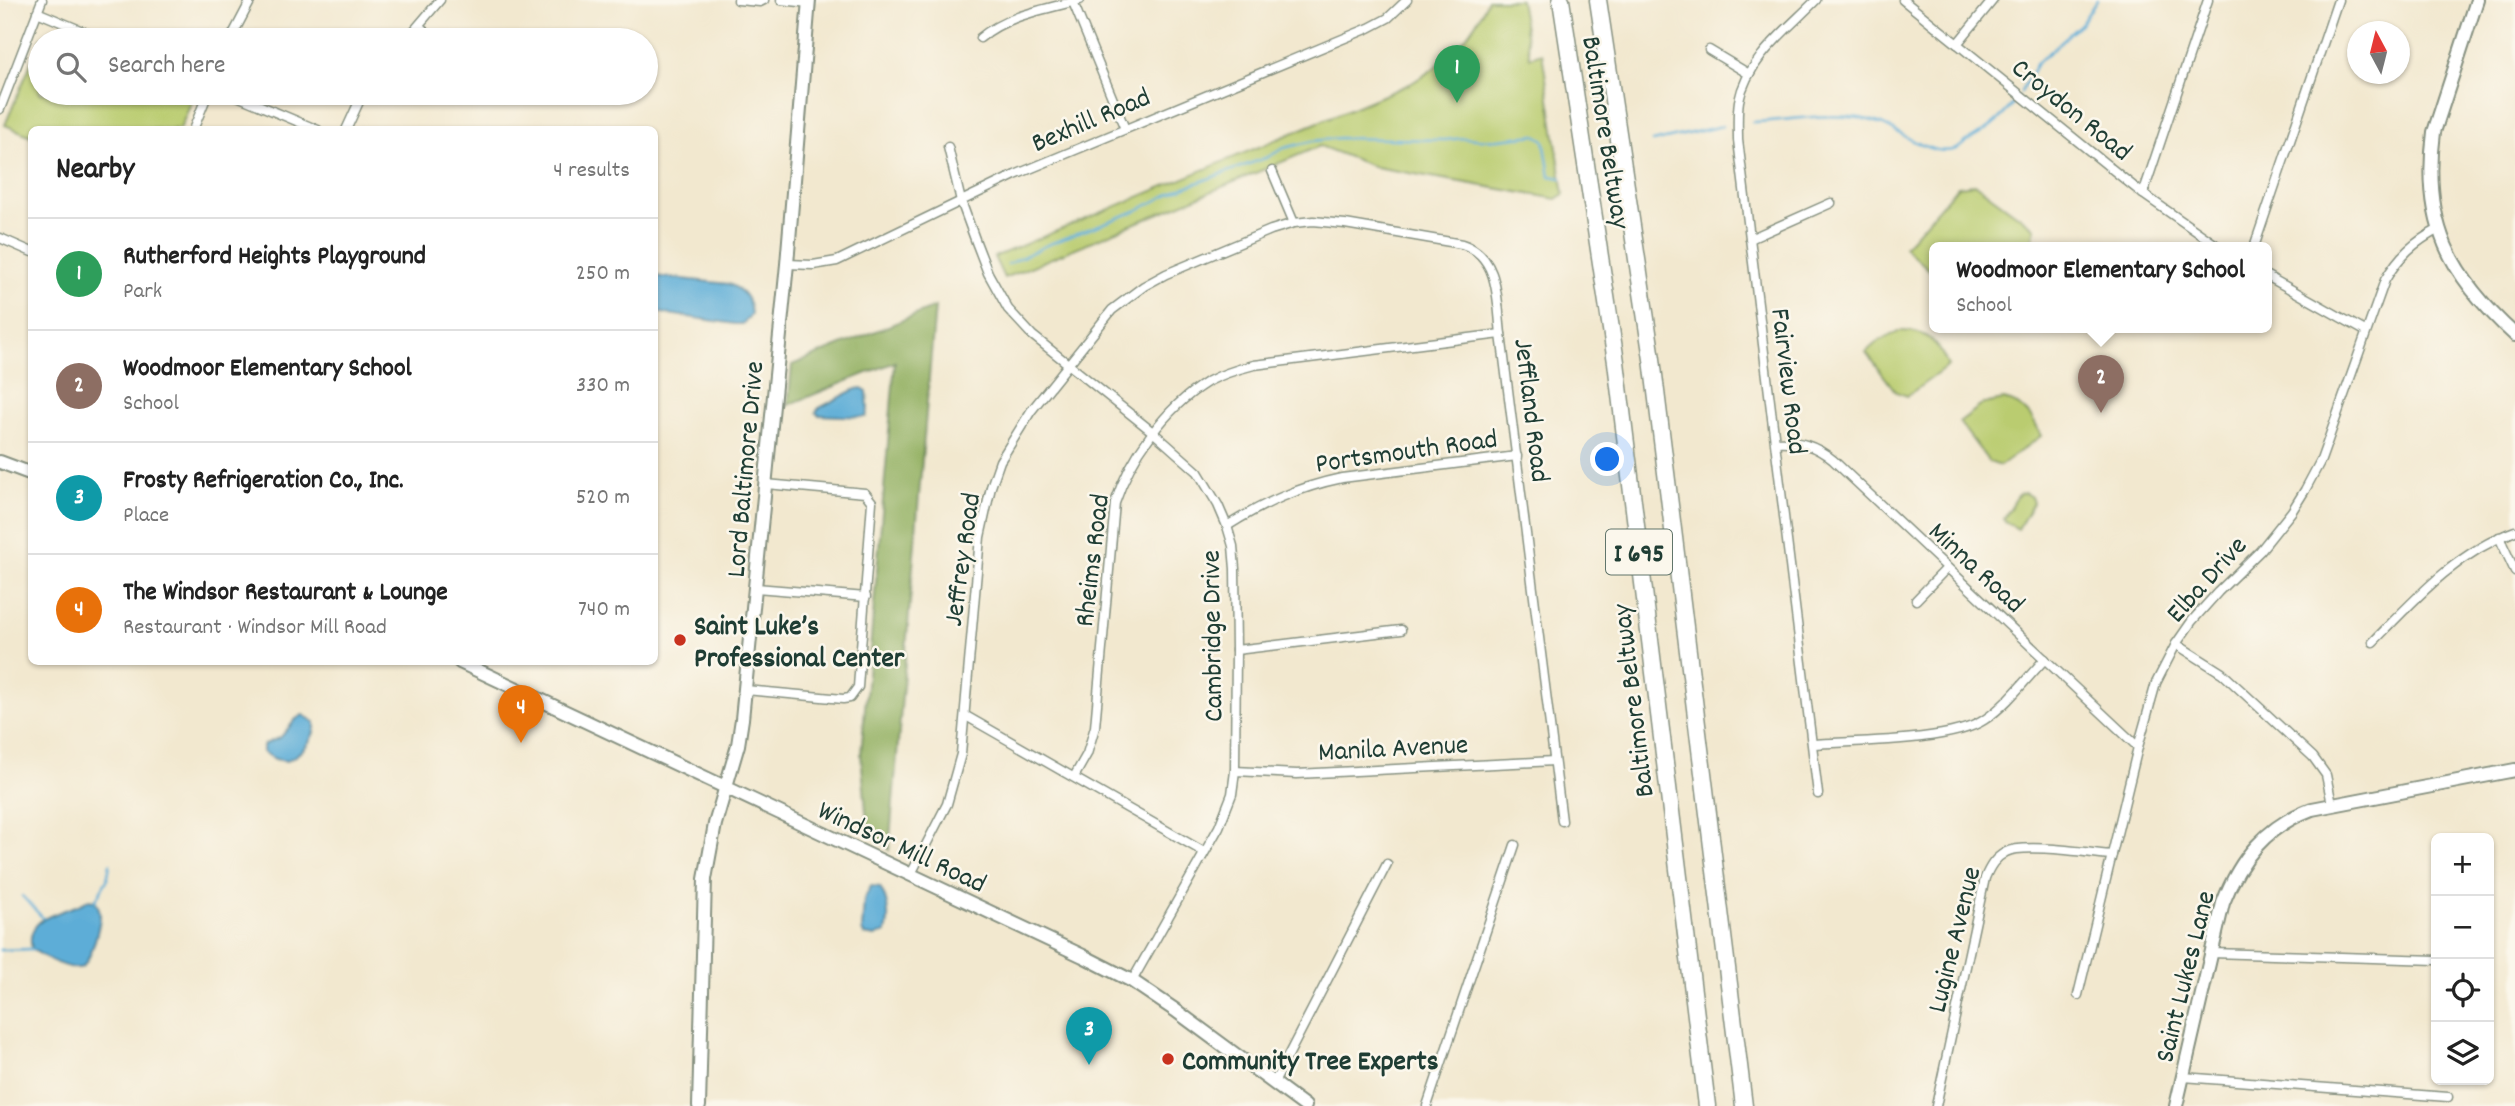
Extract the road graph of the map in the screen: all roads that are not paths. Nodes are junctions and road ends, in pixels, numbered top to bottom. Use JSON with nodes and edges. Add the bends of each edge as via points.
{"nodes":[{"id":1,"x":42,"y":0,"type":"edge"},
{"id":2,"x":251,"y":0,"type":"edge"},
{"id":3,"x":440,"y":0,"type":"edge"},
{"id":4,"x":738,"y":0,"type":"edge"},
{"id":5,"x":764,"y":0,"type":"edge"},
{"id":6,"x":781,"y":0,"type":"edge"},
{"id":7,"x":1407,"y":0,"type":"edge"},
{"id":8,"x":1561,"y":0,"type":"edge"},
{"id":9,"x":1598,"y":0,"type":"edge"},
{"id":10,"x":1816,"y":0,"type":"edge"},
{"id":11,"x":1903,"y":0,"type":"edge"},
{"id":12,"x":1993,"y":0,"type":"edge"},
{"id":13,"x":2208,"y":0,"type":"edge"},
{"id":14,"x":2338,"y":0,"type":"edge"},
{"id":15,"x":2477,"y":0,"type":"edge"},
{"id":16,"x":809,"y":1,"type":"edge"},
{"id":17,"x":1077,"y":1,"type":"edge"},
{"id":18,"x":37,"y":12,"type":"junction"},
{"id":19,"x":418,"y":26,"type":"joint"},
{"id":20,"x":31,"y":28,"type":"edge"},
{"id":21,"x":75,"y":28,"type":"edge"},
{"id":22,"x":236,"y":28,"type":"edge"},
{"id":23,"x":421,"y":28,"type":"edge"},
{"id":24,"x":28,"y":36,"type":"edge"},
{"id":25,"x":980,"y":38,"type":"dead end"},
{"id":26,"x":1957,"y":44,"type":"junction"},
{"id":27,"x":1709,"y":50,"type":"dead end"},
{"id":28,"x":1749,"y":74,"type":"junction"},
{"id":29,"x":203,"y":105,"type":"edge"},
{"id":30,"x":259,"y":105,"type":"edge"},
{"id":31,"x":357,"y":105,"type":"edge"},
{"id":32,"x":0,"y":109,"type":"edge"},
{"id":33,"x":195,"y":126,"type":"edge"},
{"id":34,"x":308,"y":126,"type":"edge"},
{"id":35,"x":348,"y":126,"type":"edge"},
{"id":36,"x":1125,"y":129,"type":"junction"},
{"id":37,"x":948,"y":148,"type":"dead end"},
{"id":38,"x":1272,"y":171,"type":"dead end"},
{"id":39,"x":2143,"y":194,"type":"junction"},
{"id":40,"x":961,"y":201,"type":"junction"},
{"id":41,"x":1831,"y":203,"type":"dead end"},
{"id":42,"x":1294,"y":223,"type":"junction"},
{"id":43,"x":2439,"y":229,"type":"junction"},
{"id":44,"x":0,"y":237,"type":"edge"},
{"id":45,"x":1750,"y":239,"type":"junction"},
{"id":46,"x":2212,"y":242,"type":"edge"},
{"id":47,"x":2256,"y":242,"type":"edge"},
{"id":48,"x":28,"y":250,"type":"edge"},
{"id":49,"x":787,"y":264,"type":"junction"},
{"id":50,"x":2272,"y":279,"type":"edge"},
{"id":51,"x":2365,"y":331,"type":"junction"},
{"id":52,"x":1502,"y":334,"type":"junction"},
{"id":53,"x":2515,"y":335,"type":"edge"},
{"id":54,"x":1068,"y":363,"type":"junction"},
{"id":55,"x":1154,"y":433,"type":"junction"},
{"id":56,"x":1776,"y":442,"type":"junction"},
{"id":57,"x":1517,"y":456,"type":"junction"},
{"id":58,"x":0,"y":462,"type":"edge"},
{"id":59,"x":28,"y":472,"type":"edge"},
{"id":60,"x":766,"y":484,"type":"junction"},
{"id":61,"x":1227,"y":526,"type":"junction"},
{"id":62,"x":2515,"y":531,"type":"edge"},
{"id":63,"x":2499,"y":537,"type":"junction"},
{"id":64,"x":1947,"y":568,"type":"junction"},
{"id":65,"x":2515,"y":571,"type":"edge"},
{"id":66,"x":756,"y":588,"type":"junction"},
{"id":67,"x":866,"y":597,"type":"junction"},
{"id":68,"x":1916,"y":600,"type":"dead end"},
{"id":69,"x":1401,"y":631,"type":"dead end"},
{"id":70,"x":2373,"y":642,"type":"dead end"},
{"id":71,"x":2176,"y":644,"type":"junction"},
{"id":72,"x":1236,"y":650,"type":"junction"},
{"id":73,"x":2045,"y":659,"type":"junction"},
{"id":74,"x":466,"y":665,"type":"edge"},
{"id":75,"x":746,"y":690,"type":"junction"},
{"id":76,"x":966,"y":716,"type":"junction"},
{"id":77,"x":1813,"y":744,"type":"junction"},
{"id":78,"x":2138,"y":747,"type":"junction"},
{"id":79,"x":1554,"y":761,"type":"junction"},
{"id":80,"x":2515,"y":770,"type":"edge"},
{"id":81,"x":1235,"y":771,"type":"junction"},
{"id":82,"x":1074,"y":777,"type":"junction"},
{"id":83,"x":725,"y":788,"type":"junction"},
{"id":84,"x":1818,"y":794,"type":"dead end"},
{"id":85,"x":2332,"y":804,"type":"junction"},
{"id":86,"x":1562,"y":821,"type":"dead end"},
{"id":87,"x":1515,"y":845,"type":"dead end"},
{"id":88,"x":1204,"y":852,"type":"junction"},
{"id":89,"x":2112,"y":855,"type":"junction"},
{"id":90,"x":1387,"y":864,"type":"dead end"},
{"id":91,"x":911,"y":876,"type":"junction"},
{"id":92,"x":2212,"y":953,"type":"junction"},
{"id":93,"x":2431,"y":960,"type":"edge"},
{"id":94,"x":1132,"y":981,"type":"junction"},
{"id":95,"x":2078,"y":995,"type":"dead end"},
{"id":96,"x":2183,"y":1077,"type":"junction"},
{"id":97,"x":1274,"y":1083,"type":"junction"},
{"id":98,"x":2448,"y":1097,"type":"dead end"},
{"id":99,"x":699,"y":1106,"type":"edge"},
{"id":100,"x":1305,"y":1106,"type":"edge"},
{"id":101,"x":1427,"y":1106,"type":"edge"},
{"id":102,"x":1707,"y":1106,"type":"edge"},
{"id":103,"x":1744,"y":1106,"type":"edge"},
{"id":104,"x":1936,"y":1106,"type":"edge"},
{"id":105,"x":2176,"y":1106,"type":"edge"}],
"edges":[{"from":1,"to":18,"type":"street"},
{"from":2,"to":22,"type":"street"},
{"from":3,"to":19,"type":"street"},
{"from":4,"to":5,"type":"street"},
{"from":6,"to":16,"type":"street"},
{"from":7,"to":36,"type":"street","name":"Bexhill Road","via":[[1388,18],[1369,27]]},
{"from":8,"to":102,"type":"highway","name":"Baltimore Beltway","number":"I 695","via":[[1616,362]]},
{"from":9,"to":103,"type":"highway","name":"Baltimore Beltway","number":"I 695","via":[[1653,359]]},
{"from":10,"to":28,"type":"street","name":"Fairview Road"},
{"from":11,"to":26,"type":"street","name":"Croydon Road"},
{"from":12,"to":26,"type":"street"},
{"from":13,"to":39,"type":"street"},
{"from":14,"to":47,"type":"street"},
{"from":15,"to":43,"type":"main road","via":[[2434,132],[2431,179]]},
{"from":16,"to":49,"type":"main road","name":"Lord Baltimore Drive"},
{"from":17,"to":25,"type":"street","via":[[1017,17]]},
{"from":17,"to":36,"type":"street"},
{"from":18,"to":20,"type":"street"},
{"from":18,"to":21,"type":"street"},
{"from":19,"to":23,"type":"street"},
{"from":24,"to":32,"type":"street"},
{"from":26,"to":39,"type":"street","name":"Croydon Road"},
{"from":27,"to":28,"type":"street"},
{"from":28,"to":45,"type":"street","name":"Fairview Road","via":[[1739,101],[1738,140]]},
{"from":29,"to":33,"type":"street"},
{"from":30,"to":34,"type":"street"},
{"from":31,"to":35,"type":"street"},
{"from":36,"to":40,"type":"street","name":"Bexhill Road"},
{"from":37,"to":40,"type":"street","name":"Cambridge Drive"},
{"from":38,"to":42,"type":"street"},
{"from":39,"to":46,"type":"street","name":"Croydon Road"},
{"from":40,"to":49,"type":"street","name":"Bexhill Road","via":[[837,261]]},
{"from":40,"to":54,"type":"street","name":"Cambridge Drive","via":[[988,273],[1008,309]]},
{"from":41,"to":45,"type":"street"},
{"from":42,"to":52,"type":"street","name":"Jeffland Road","via":[[1345,224],[1473,248],[1492,271]]},
{"from":42,"to":54,"type":"street","name":"Jeffrey Road","via":[[1144,286],[1112,310]]},
{"from":43,"to":51,"type":"street","name":"Elba Drive","via":[[2418,240],[2395,263]]},
{"from":43,"to":53,"type":"main road","via":[[2459,274]]},
{"from":44,"to":48,"type":"street"},
{"from":45,"to":56,"type":"street","name":"Fairview Road"},
{"from":49,"to":60,"type":"main road","name":"Lord Baltimore Drive"},
{"from":50,"to":51,"type":"street"},
{"from":51,"to":71,"type":"street","name":"Elba Drive","via":[[2321,460],[2292,511]]},
{"from":52,"to":55,"type":"street","name":"Rheims Road","via":[[1242,368],[1188,396]]},
{"from":52,"to":57,"type":"street","name":"Jeffland Road"},
{"from":54,"to":55,"type":"street","name":"Cambridge Drive"},
{"from":54,"to":76,"type":"street","name":"Jeffrey Road","via":[[1013,437],[991,487],[980,537]]},
{"from":55,"to":61,"type":"street","name":"Cambridge Drive","via":[[1198,472]]},
{"from":55,"to":82,"type":"street","name":"Rheims Road","via":[[1129,468],[1115,503],[1095,727]]},
{"from":56,"to":64,"type":"street","name":"Minna Road","via":[[1801,442],[1822,450]]},
{"from":56,"to":77,"type":"street","name":"Fairview Road"},
{"from":57,"to":61,"type":"street","name":"Portsmouth Road","via":[[1316,484],[1273,500]]},
{"from":57,"to":79,"type":"street","name":"Jeffland Road"},
{"from":58,"to":59,"type":"main road"},
{"from":60,"to":66,"type":"main road","name":"Lord Baltimore Drive"},
{"from":60,"to":67,"type":"street","via":[[869,496],[873,510]]},
{"from":61,"to":72,"type":"street","name":"Cambridge Drive","via":[[1235,569]]},
{"from":62,"to":63,"type":"street"},
{"from":63,"to":65,"type":"street"},
{"from":63,"to":70,"type":"street","via":[[2446,570]]},
{"from":64,"to":68,"type":"street"},
{"from":64,"to":73,"type":"street","name":"Minna Road"},
{"from":66,"to":67,"type":"street"},
{"from":66,"to":75,"type":"main road","name":"Lord Baltimore Drive"},
{"from":67,"to":75,"type":"street","via":[[858,687],[850,698]]},
{"from":69,"to":72,"type":"street"},
{"from":71,"to":78,"type":"street","name":"Elba Drive","via":[[2156,683]]},
{"from":71,"to":85,"type":"street","via":[[2222,673],[2314,757],[2326,775]]},
{"from":72,"to":81,"type":"street","name":"Cambridge Drive"},
{"from":73,"to":77,"type":"street","via":[[1996,711],[1959,732]]},
{"from":73,"to":78,"type":"street","name":"Minna Road"},
{"from":74,"to":83,"type":"main road","name":"Windsor Mill Road"},
{"from":75,"to":83,"type":"main road","name":"Lord Baltimore Drive","via":[[738,745]]},
{"from":76,"to":82,"type":"street"},
{"from":76,"to":91,"type":"street","name":"Jeffrey Road","via":[[947,804]]},
{"from":77,"to":84,"type":"street","name":"Fairview Road"},
{"from":78,"to":89,"type":"street","name":"Elba Drive"},
{"from":79,"to":81,"type":"street","name":"Manila Avenue","via":[[1297,774]]},
{"from":79,"to":86,"type":"street","name":"Jeffland Road"},
{"from":80,"to":85,"type":"main road","name":"Saint Lukes Lane"},
{"from":81,"to":88,"type":"street","name":"Cambridge Drive","via":[[1227,810]]},
{"from":82,"to":88,"type":"street"},
{"from":83,"to":91,"type":"main road","name":"Windsor Mill Road"},
{"from":83,"to":99,"type":"main road","name":"Lord Baltimore Drive","via":[[705,879]]},
{"from":85,"to":92,"type":"main road","name":"Saint Lukes Lane","via":[[2277,826],[2244,860],[2223,903]]},
{"from":87,"to":101,"type":"street"},
{"from":88,"to":94,"type":"street","name":"Cambridge Drive"},
{"from":89,"to":95,"type":"street","name":"Elba Drive"},
{"from":89,"to":104,"type":"street","name":"Lugine Avenue","via":[[2014,849],[1990,866]]},
{"from":90,"to":97,"type":"street"},
{"from":91,"to":94,"type":"main road","name":"Windsor Mill Road"},
{"from":92,"to":93,"type":"street"},
{"from":92,"to":96,"type":"main road","name":"Saint Lukes Lane"},
{"from":94,"to":97,"type":"main road","name":"Windsor Mill Road"},
{"from":96,"to":98,"type":"street"},
{"from":96,"to":105,"type":"main road","name":"Saint Lukes Lane"},
{"from":97,"to":100,"type":"main road","name":"Windsor Mill Road"}]}
